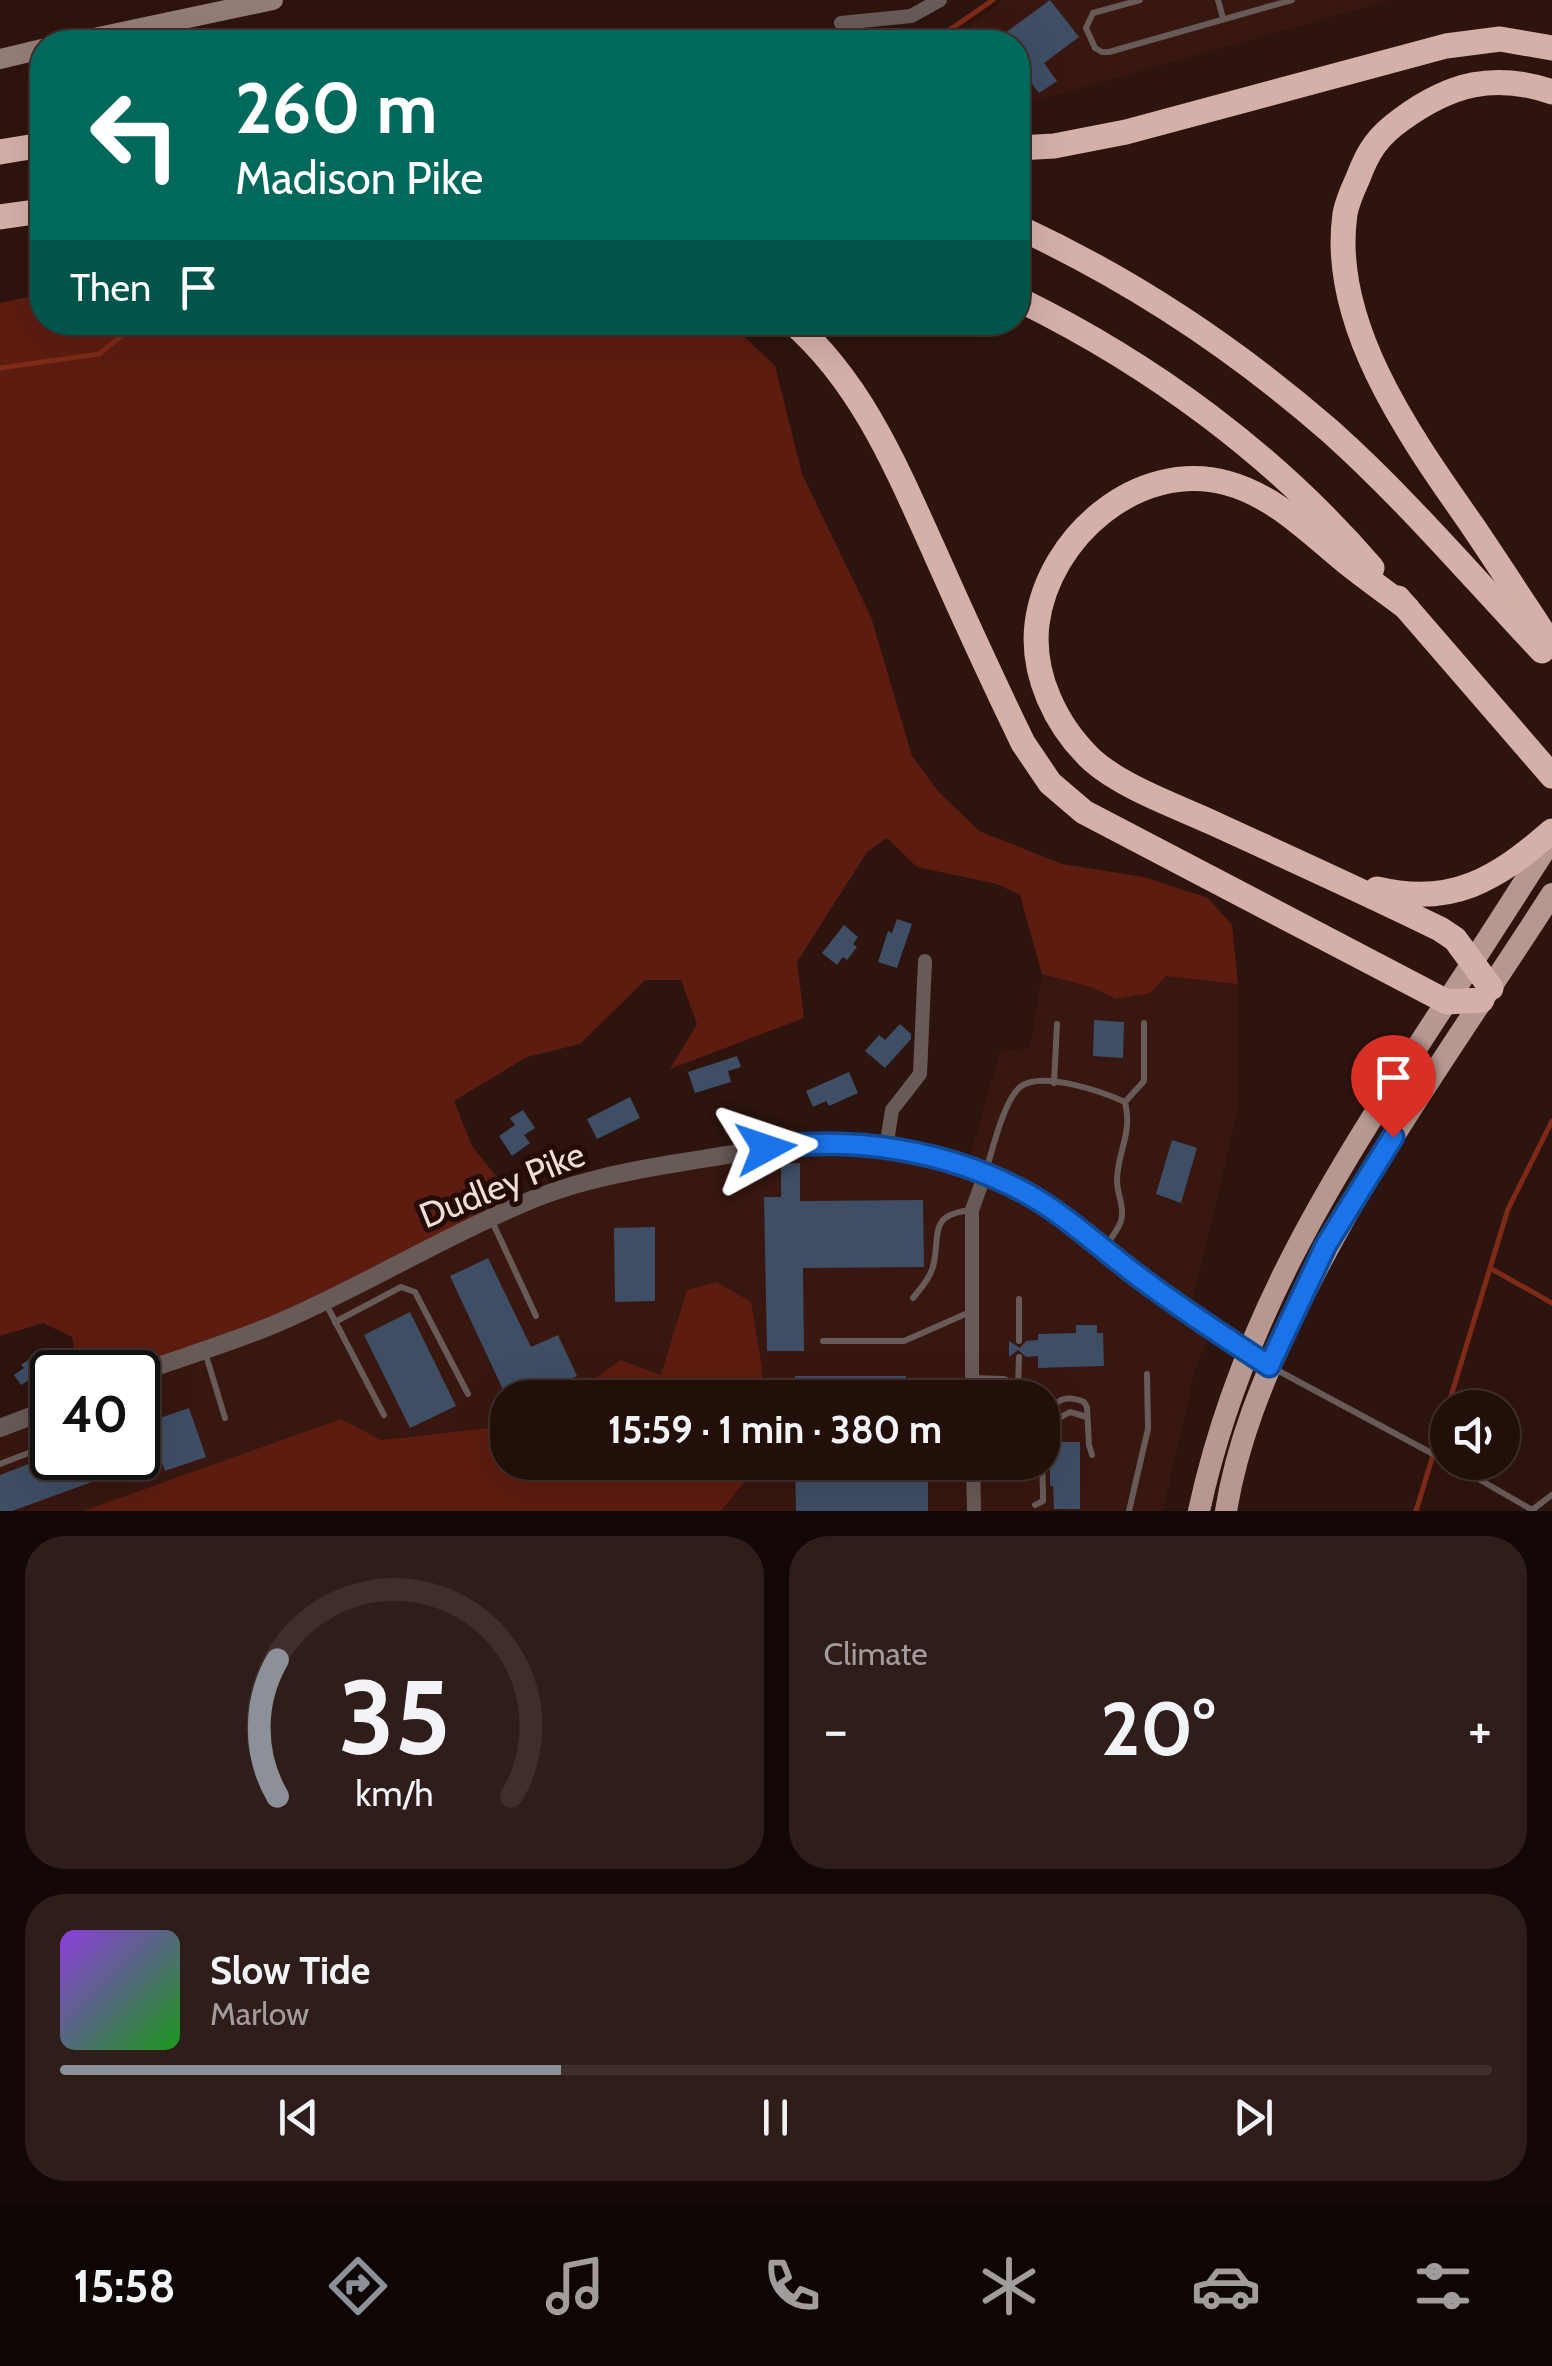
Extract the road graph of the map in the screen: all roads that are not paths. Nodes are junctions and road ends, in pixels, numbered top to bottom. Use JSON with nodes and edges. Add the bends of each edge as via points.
{"nodes":[{"id":1,"x":272,"y":0,"type":"edge"},
{"id":2,"x":940,"y":0,"type":"edge"},
{"id":3,"x":1140,"y":0,"type":"edge"},
{"id":4,"x":1218,"y":0,"type":"edge"},
{"id":5,"x":1292,"y":0,"type":"edge"},
{"id":6,"x":1222,"y":18,"type":"junction"},
{"id":7,"x":841,"y":23,"type":"dead end"},
{"id":8,"x":131,"y":30,"type":"edge"},
{"id":9,"x":1552,"y":48,"type":"edge"},
{"id":10,"x":30,"y":52,"type":"edge"},
{"id":11,"x":0,"y":58,"type":"edge"},
{"id":12,"x":1552,"y":92,"type":"edge"},
{"id":13,"x":30,"y":147,"type":"edge"},
{"id":14,"x":1030,"y":147,"type":"edge"},
{"id":15,"x":0,"y":152,"type":"edge"},
{"id":16,"x":30,"y":212,"type":"edge"},
{"id":17,"x":0,"y":217,"type":"edge"},
{"id":18,"x":1030,"y":233,"type":"edge"},
{"id":19,"x":1030,"y":305,"type":"edge"},
{"id":20,"x":806,"y":335,"type":"edge"},
{"id":21,"x":1407,"y":608,"type":"junction"},
{"id":22,"x":1552,"y":646,"type":"edge"},
{"id":23,"x":1552,"y":662,"type":"edge"},
{"id":24,"x":1552,"y":776,"type":"edge"},
{"id":25,"x":1552,"y":835,"type":"edge"},
{"id":26,"x":1336,"y":880,"type":"junction"},
{"id":27,"x":1552,"y":894,"type":"edge"},
{"id":28,"x":924,"y":962,"type":"dead end"},
{"id":29,"x":1472,"y":963,"type":"junction"},
{"id":30,"x":1486,"y":994,"type":"junction"},
{"id":31,"x":1447,"y":1002,"type":"junction"},
{"id":32,"x":1144,"y":1023,"type":"dead end"},
{"id":33,"x":1057,"y":1024,"type":"dead end"},
{"id":34,"x":1054,"y":1082,"type":"junction"},
{"id":35,"x":1125,"y":1102,"type":"junction"},
{"id":36,"x":886,"y":1148,"type":"junction"},
{"id":37,"x":985,"y":1174,"type":"junction"},
{"id":38,"x":972,"y":1210,"type":"junction"},
{"id":39,"x":490,"y":1218,"type":"junction"},
{"id":40,"x":1104,"y":1250,"type":"junction"},
{"id":41,"x":912,"y":1298,"type":"dead end"},
{"id":42,"x":1019,"y":1299,"type":"dead end"},
{"id":43,"x":324,"y":1301,"type":"junction"},
{"id":44,"x":971,"y":1312,"type":"junction"},
{"id":45,"x":536,"y":1316,"type":"dead end"},
{"id":46,"x":335,"y":1322,"type":"junction"},
{"id":47,"x":823,"y":1341,"type":"dead end"},
{"id":48,"x":1019,"y":1341,"type":"dead end"},
{"id":49,"x":204,"y":1349,"type":"junction"},
{"id":50,"x":1246,"y":1351,"type":"junction"},
{"id":51,"x":1018,"y":1357,"type":"dead end"},
{"id":52,"x":160,"y":1365,"type":"edge"},
{"id":53,"x":1269,"y":1366,"type":"junction"},
{"id":54,"x":1147,"y":1374,"type":"dead end"},
{"id":55,"x":972,"y":1378,"type":"joint"},
{"id":56,"x":468,"y":1394,"type":"dead end"},
{"id":57,"x":1060,"y":1399,"type":"edge"},
{"id":58,"x":384,"y":1415,"type":"dead end"},
{"id":59,"x":30,"y":1416,"type":"edge"},
{"id":60,"x":225,"y":1418,"type":"dead end"},
{"id":61,"x":1060,"y":1418,"type":"edge"},
{"id":62,"x":1088,"y":1418,"type":"junction"},
{"id":63,"x":0,"y":1428,"type":"edge"},
{"id":64,"x":30,"y":1452,"type":"edge"},
{"id":65,"x":1430,"y":1453,"type":"edge"},
{"id":66,"x":1092,"y":1455,"type":"dead end"},
{"id":67,"x":0,"y":1464,"type":"edge"},
{"id":68,"x":973,"y":1480,"type":"edge"},
{"id":69,"x":1043,"y":1480,"type":"edge"},
{"id":70,"x":1483,"y":1480,"type":"edge"},
{"id":71,"x":1552,"y":1494,"type":"edge"},
{"id":72,"x":1035,"y":1505,"type":"dead end"},
{"id":73,"x":974,"y":1511,"type":"edge"},
{"id":74,"x":1129,"y":1511,"type":"edge"},
{"id":75,"x":1199,"y":1511,"type":"edge"},
{"id":76,"x":1226,"y":1511,"type":"edge"},
{"id":77,"x":1532,"y":1511,"type":"edge"}],
"edges":[{"from":1,"to":8,"type":"main road"},
{"from":2,"to":7,"type":"street","via":[[910,16]]},
{"from":3,"to":6,"type":"lane","via":[[1093,12],[1086,28],[1095,48],[1109,52]]},
{"from":4,"to":6,"type":"lane"},
{"from":5,"to":6,"type":"lane"},
{"from":9,"to":14,"type":"highway","via":[[1500,39],[1446,46],[1126,132]]},
{"from":10,"to":11,"type":"main road"},
{"from":12,"to":22,"type":"highway","via":[[1500,82],[1462,86],[1383,132],[1345,210],[1343,245],[1349,292],[1370,356],[1410,436]]},
{"from":13,"to":15,"type":"highway"},
{"from":16,"to":17,"type":"highway"},
{"from":18,"to":23,"type":"highway","via":[[1138,290],[1268,380],[1393,492]]},
{"from":19,"to":21,"type":"highway","via":[[1154,378],[1242,442],[1334,524]]},
{"from":20,"to":31,"type":"highway","via":[[851,387],[892,458],[1022,742],[1050,783],[1084,812]]},
{"from":21,"to":24,"type":"highway"},
{"from":21,"to":26,"type":"highway","via":[[1276,506],[1224,482],[1190,480],[1142,487],[1103,511],[1059,564],[1043,598],[1037,657],[1043,686],[1092,760],[1157,798]]},
{"from":25,"to":26,"type":"highway","via":[[1488,880],[1450,892],[1404,896]]},
{"from":25,"to":29,"type":"main road"},
{"from":26,"to":29,"type":"highway","via":[[1440,928]]},
{"from":27,"to":30,"type":"main road"},
{"from":28,"to":36,"type":"street","via":[[920,1074],[892,1110]]},
{"from":29,"to":30,"type":"highway"},
{"from":29,"to":31,"type":"main road"},
{"from":30,"to":31,"type":"highway"},
{"from":30,"to":53,"type":"main road","via":[[1326,1245]]},
{"from":31,"to":50,"type":"main road","via":[[1325,1191]]},
{"from":32,"to":35,"type":"lane","via":[[1144,1080]]},
{"from":33,"to":34,"type":"lane"},
{"from":34,"to":35,"type":"lane"},
{"from":34,"to":37,"type":"lane","via":[[1021,1086]]},
{"from":35,"to":40,"type":"lane","via":[[1120,1222]]},
{"from":36,"to":37,"type":"street","name":"Dudley Pike"},
{"from":36,"to":39,"type":"street","name":"Dudley Pike","via":[[790,1145],[652,1167],[560,1188]]},
{"from":37,"to":38,"type":"street"},
{"from":37,"to":40,"type":"street","name":"Dudley Pike","via":[[1026,1194]]},
{"from":38,"to":41,"type":"lane","via":[[950,1212],[939,1224],[934,1266]]},
{"from":38,"to":44,"type":"street"},
{"from":39,"to":43,"type":"street","name":"Dudley Pike"},
{"from":39,"to":45,"type":"lane"},
{"from":40,"to":50,"type":"street","name":"Dudley Pike"},
{"from":42,"to":48,"type":"lane"},
{"from":43,"to":46,"type":"lane"},
{"from":43,"to":49,"type":"street","name":"Dudley Pike"},
{"from":44,"to":47,"type":"lane","via":[[904,1341]]},
{"from":44,"to":55,"type":"street"},
{"from":46,"to":56,"type":"lane","via":[[402,1288],[415,1292]]},
{"from":46,"to":58,"type":"lane"},
{"from":49,"to":52,"type":"street","name":"Dudley Pike"},
{"from":49,"to":60,"type":"lane"},
{"from":50,"to":53,"type":"street","name":"Dudley Pike"},
{"from":50,"to":75,"type":"main road"},
{"from":51,"to":55,"type":"lane","via":[[1018,1386]]},
{"from":53,"to":65,"type":"lane"},
{"from":53,"to":76,"type":"main road"},
{"from":54,"to":74,"type":"lane","via":[[1148,1428]]},
{"from":57,"to":62,"type":"lane","via":[[1084,1402]]},
{"from":59,"to":63,"type":"street"},
{"from":61,"to":62,"type":"lane","via":[[1070,1412]]},
{"from":62,"to":66,"type":"lane"},
{"from":64,"to":67,"type":"lane"},
{"from":68,"to":73,"type":"street"},
{"from":69,"to":72,"type":"lane","via":[[1042,1502]]},
{"from":70,"to":77,"type":"lane"},
{"from":71,"to":77,"type":"lane"}]}
